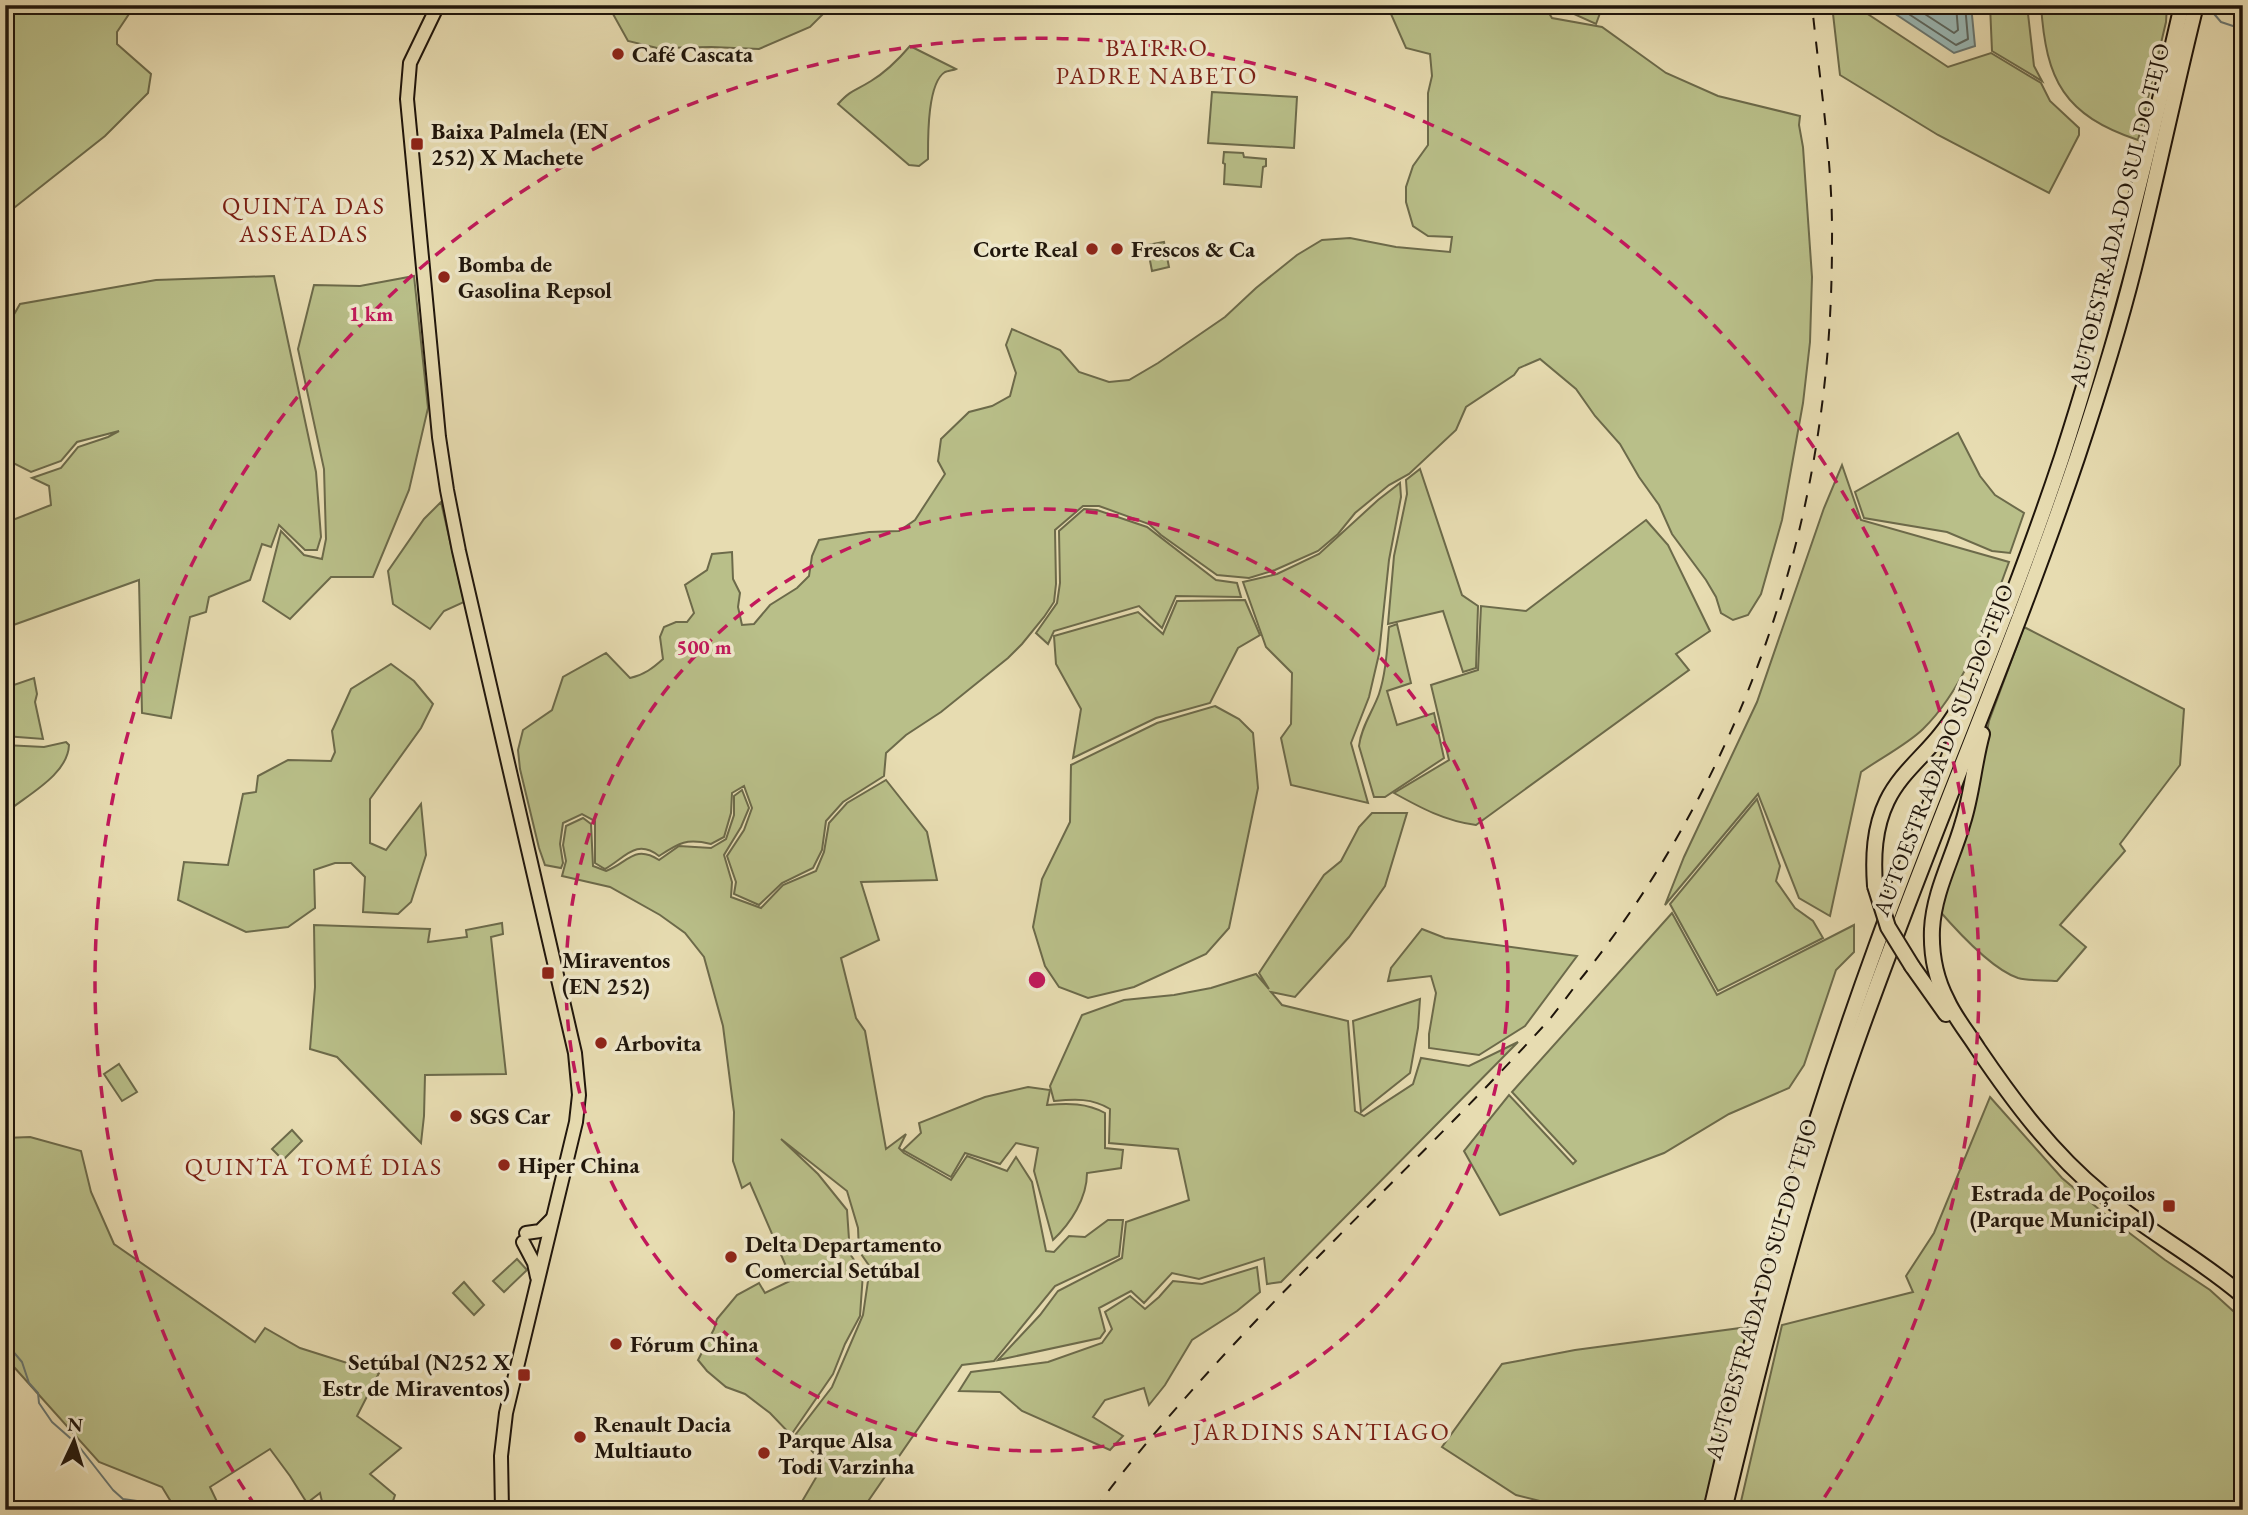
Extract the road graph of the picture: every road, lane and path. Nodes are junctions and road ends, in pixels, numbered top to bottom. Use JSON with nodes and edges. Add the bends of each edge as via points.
{"nodes":[{"id":1,"x":438,"y":5,"type":"edge"},
{"id":2,"x":2182,"y":5,"type":"edge"},
{"id":3,"x":2196,"y":5,"type":"edge"},
{"id":4,"x":2038,"y":570,"type":"junction"},
{"id":5,"x":1985,"y":665,"type":"junction"},
{"id":6,"x":1984,"y":1062,"type":"junction"},
{"id":7,"x":2009,"y":1097,"type":"junction"},
{"id":8,"x":552,"y":1219,"type":"junction"},
{"id":9,"x":538,"y":1279,"type":"junction"},
{"id":10,"x":2243,"y":1296,"type":"edge"},
{"id":11,"x":2243,"y":1305,"type":"edge"},
{"id":12,"x":502,"y":1510,"type":"edge"},
{"id":13,"x":1711,"y":1510,"type":"edge"},
{"id":14,"x":1724,"y":1510,"type":"edge"}],
"edges":[{"from":1,"to":8,"type":"main road","via":[[410,63],[407,113],[447,490],[577,1070],[576,1122]]},
{"from":2,"to":5,"type":"highway","name":"AUTOESTRADA DO SUL DO TEJO","via":[[2094,352],[2034,537]]},
{"from":3,"to":4,"type":"highway","name":"AUTOESTRADA DO SUL DO TEJO","via":[[2134,270]]},
{"from":4,"to":6,"type":"highway","via":[[1981,737],[1968,806],[1937,899],[1932,929],[1934,963],[1947,1001]]},
{"from":4,"to":14,"type":"highway","name":"AUTOESTRADA DO SUL DO TEJO","via":[[1852,1055],[1799,1221]]},
{"from":5,"to":6,"type":"highway","bridge":true,"via":[[1941,735],[1907,770],[1887,801],[1875,844],[1875,886],[1888,927],[1912,967]]},
{"from":5,"to":13,"type":"highway","name":"AUTOESTRADA DO SUL DO TEJO","via":[[1888,913],[1822,1101],[1765,1294]]},
{"from":6,"to":7,"type":"highway"},
{"from":7,"to":10,"type":"highway","via":[[2092,1186]]},
{"from":7,"to":11,"type":"highway","via":[[2048,1151],[2102,1202]]},
{"from":8,"to":9,"type":"main road"},
{"from":8,"to":9,"type":"main road","via":[[525,1237]]},
{"from":9,"to":12,"type":"main road","via":[[506,1418]]}]}
